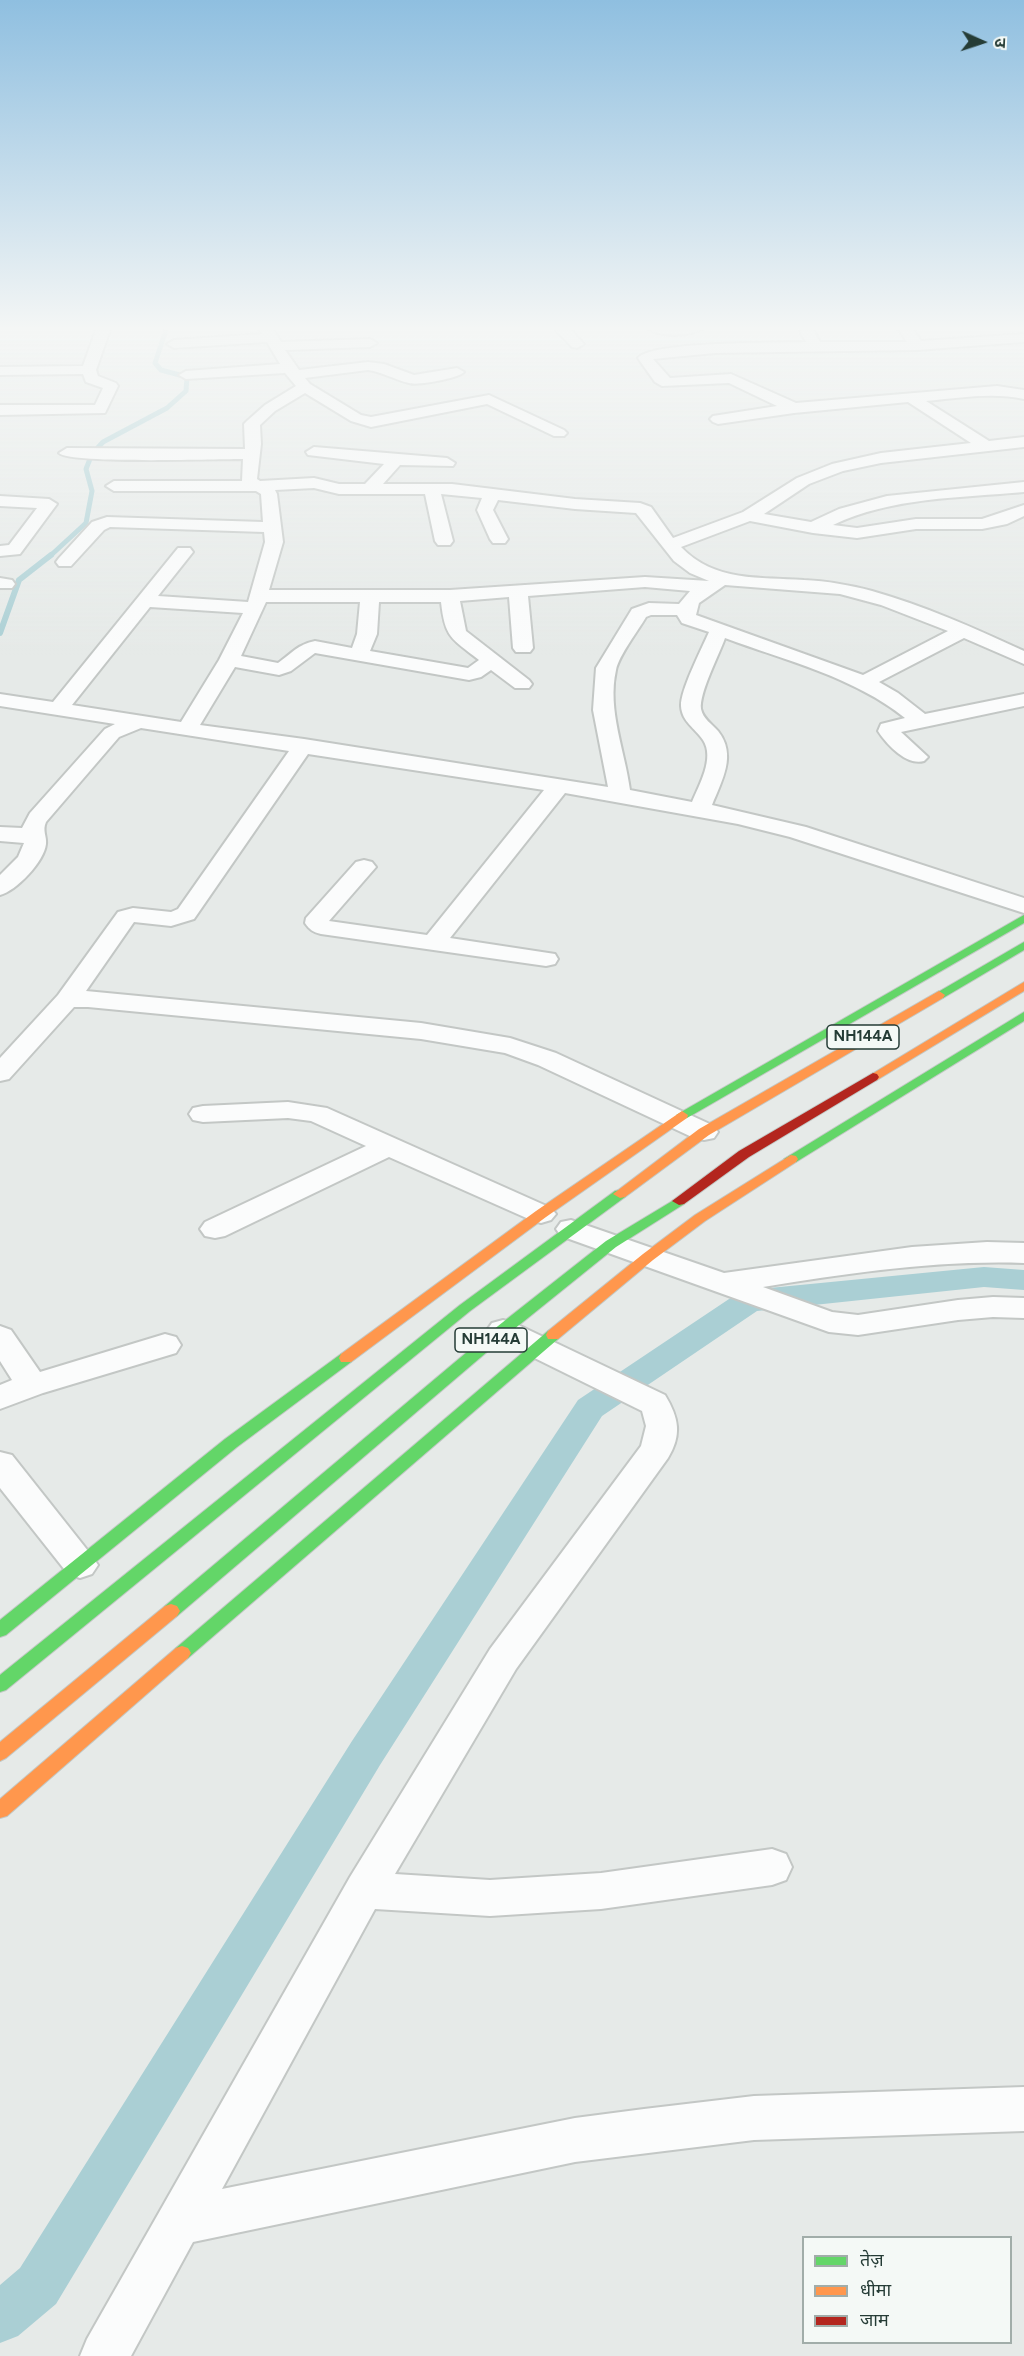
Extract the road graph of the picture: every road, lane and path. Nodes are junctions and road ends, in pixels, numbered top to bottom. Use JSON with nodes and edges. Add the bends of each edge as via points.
{"nodes":[{"id":1,"x":79,"y":437,"type":"edge"},
{"id":2,"x":255,"y":437,"type":"edge"},
{"id":3,"x":962,"y":437,"type":"edge"},
{"id":4,"x":1024,"y":442,"type":"edge"},
{"id":5,"x":314,"y":452,"type":"dead end"},
{"id":6,"x":981,"y":452,"type":"junction"},
{"id":7,"x":250,"y":454,"type":"junction"},
{"id":8,"x":396,"y":460,"type":"junction"},
{"id":9,"x":447,"y":463,"type":"dead end"},
{"id":10,"x":1004,"y":474,"type":"dead end"},
{"id":11,"x":114,"y":486,"type":"dead end"},
{"id":12,"x":258,"y":486,"type":"junction"},
{"id":13,"x":1023,"y":487,"type":"edge"},
{"id":14,"x":369,"y":489,"type":"junction"},
{"id":15,"x":432,"y":489,"type":"junction"},
{"id":16,"x":492,"y":494,"type":"junction"},
{"id":17,"x":0,"y":501,"type":"edge"},
{"id":18,"x":863,"y":507,"type":"junction"},
{"id":19,"x":1024,"y":510,"type":"edge"},
{"id":20,"x":749,"y":516,"type":"junction"},
{"id":21,"x":272,"y":527,"type":"junction"},
{"id":22,"x":813,"y":528,"type":"junction"},
{"id":23,"x":890,"y":528,"type":"junction"},
{"id":24,"x":499,"y":539,"type":"dead end"},
{"id":25,"x":444,"y":541,"type":"dead end"},
{"id":26,"x":670,"y":545,"type":"junction"},
{"id":27,"x":0,"y":551,"type":"edge"},
{"id":28,"x":184,"y":552,"type":"dead end"},
{"id":29,"x":65,"y":562,"type":"dead end"},
{"id":30,"x":717,"y":584,"type":"junction"},
{"id":31,"x":518,"y":592,"type":"junction"},
{"id":32,"x":370,"y":596,"type":"junction"},
{"id":33,"x":450,"y":596,"type":"junction"},
{"id":34,"x":145,"y":601,"type":"junction"},
{"id":35,"x":257,"y":602,"type":"junction"},
{"id":36,"x":686,"y":610,"type":"junction"},
{"id":37,"x":719,"y":630,"type":"junction"},
{"id":38,"x":964,"y":630,"type":"junction"},
{"id":39,"x":523,"y":648,"type":"dead end"},
{"id":40,"x":358,"y":656,"type":"junction"},
{"id":41,"x":1024,"y":658,"type":"edge"},
{"id":42,"x":229,"y":660,"type":"junction"},
{"id":43,"x":491,"y":660,"type":"junction"},
{"id":44,"x":864,"y":682,"type":"junction"},
{"id":45,"x":522,"y":684,"type":"dead end"},
{"id":46,"x":0,"y":700,"type":"edge"},
{"id":47,"x":1024,"y":700,"type":"edge"},
{"id":48,"x":58,"y":709,"type":"junction"},
{"id":49,"x":921,"y":721,"type":"junction"},
{"id":50,"x":138,"y":722,"type":"junction"},
{"id":51,"x":187,"y":729,"type":"junction"},
{"id":52,"x":304,"y":745,"type":"junction"},
{"id":53,"x":917,"y":757,"type":"dead end"},
{"id":54,"x":559,"y":786,"type":"junction"},
{"id":55,"x":620,"y":795,"type":"junction"},
{"id":56,"x":700,"y":809,"type":"junction"},
{"id":57,"x":0,"y":834,"type":"edge"},
{"id":58,"x":32,"y":835,"type":"junction"},
{"id":59,"x":364,"y":867,"type":"dead end"},
{"id":60,"x":0,"y":888,"type":"edge"},
{"id":61,"x":1024,"y":906,"type":"edge"},
{"id":62,"x":1024,"y":918,"type":"edge"},
{"id":63,"x":432,"y":944,"type":"junction"},
{"id":64,"x":1024,"y":945,"type":"edge"},
{"id":65,"x":546,"y":959,"type":"dead end"},
{"id":66,"x":1024,"y":986,"type":"edge"},
{"id":67,"x":67,"y":1000,"type":"junction"},
{"id":68,"x":1024,"y":1016,"type":"edge"},
{"id":69,"x":0,"y":1073,"type":"edge"},
{"id":70,"x":203,"y":1114,"type":"dead end"},
{"id":71,"x":674,"y":1120,"type":"junction"},
{"id":72,"x":704,"y":1132,"type":"junction"},
{"id":73,"x":388,"y":1146,"type":"junction"},
{"id":74,"x":541,"y":1215,"type":"junction"},
{"id":75,"x":215,"y":1229,"type":"dead end"},
{"id":76,"x":571,"y":1229,"type":"junction"},
{"id":77,"x":611,"y":1244,"type":"junction"},
{"id":78,"x":1024,"y":1253,"type":"edge"},
{"id":79,"x":648,"y":1257,"type":"junction"},
{"id":80,"x":720,"y":1283,"type":"junction"},
{"id":81,"x":1024,"y":1308,"type":"edge"},
{"id":82,"x":503,"y":1330,"type":"junction"},
{"id":83,"x":0,"y":1337,"type":"edge"},
{"id":84,"x":165,"y":1345,"type":"dead end"},
{"id":85,"x":538,"y":1348,"type":"junction"},
{"id":86,"x":32,"y":1385,"type":"junction"},
{"id":87,"x":0,"y":1398,"type":"edge"},
{"id":88,"x":0,"y":1464,"type":"edge"},
{"id":89,"x":80,"y":1565,"type":"junction"},
{"id":90,"x":0,"y":1630,"type":"edge"},
{"id":91,"x":0,"y":1685,"type":"edge"},
{"id":92,"x":0,"y":1753,"type":"edge"},
{"id":93,"x":0,"y":1810,"type":"edge"},
{"id":94,"x":772,"y":1868,"type":"dead end"},
{"id":95,"x":364,"y":1890,"type":"junction"},
{"id":96,"x":1024,"y":2109,"type":"edge"},
{"id":97,"x":181,"y":2221,"type":"junction"},
{"id":98,"x":104,"y":2356,"type":"edge"}],
"edges":[{"from":1,"to":7,"type":"street","via":[[67,453]]},
{"from":2,"to":7,"type":"street"},
{"from":3,"to":6,"type":"street"},
{"from":4,"to":6,"type":"street"},
{"from":5,"to":8,"type":"street"},
{"from":6,"to":20,"type":"street","via":[[881,458],[838,467],[803,481]]},
{"from":7,"to":12,"type":"street","via":[[249,479]]},
{"from":8,"to":9,"type":"street"},
{"from":8,"to":14,"type":"street"},
{"from":10,"to":13,"type":"street"},
{"from":11,"to":12,"type":"street"},
{"from":12,"to":14,"type":"street","via":[[309,483]]},
{"from":12,"to":21,"type":"street","via":[[269,494]]},
{"from":13,"to":18,"type":"street","via":[[921,496]]},
{"from":14,"to":15,"type":"street"},
{"from":15,"to":16,"type":"street"},
{"from":15,"to":25,"type":"street"},
{"from":16,"to":24,"type":"street","via":[[485,510]]},
{"from":16,"to":26,"type":"street","via":[[645,511]]},
{"from":17,"to":27,"type":"street","via":[[49,504],[14,550]]},
{"from":18,"to":22,"type":"street"},
{"from":18,"to":23,"type":"street"},
{"from":19,"to":23,"type":"street","via":[[993,523]]},
{"from":20,"to":22,"type":"street"},
{"from":20,"to":26,"type":"street"},
{"from":21,"to":29,"type":"street","via":[[107,522],[98,526]]},
{"from":21,"to":35,"type":"street","via":[[272,551]]},
{"from":22,"to":23,"type":"street","via":[[857,533]]},
{"from":26,"to":30,"type":"street"},
{"from":28,"to":34,"type":"street"},
{"from":30,"to":31,"type":"street","via":[[633,583]]},
{"from":30,"to":36,"type":"street","via":[[700,592]]},
{"from":30,"to":38,"type":"street","via":[[789,583],[839,589]]},
{"from":31,"to":33,"type":"street"},
{"from":31,"to":39,"type":"street"},
{"from":32,"to":33,"type":"street"},
{"from":32,"to":35,"type":"street"},
{"from":32,"to":40,"type":"street","via":[[367,634]]},
{"from":33,"to":43,"type":"street","via":[[457,634]]},
{"from":34,"to":35,"type":"street"},
{"from":34,"to":48,"type":"street"},
{"from":35,"to":42,"type":"street"},
{"from":36,"to":37,"type":"street","via":[[689,619]]},
{"from":36,"to":55,"type":"street","via":[[649,609],[639,613],[606,668],[603,710]]},
{"from":37,"to":44,"type":"street"},
{"from":37,"to":56,"type":"street","via":[[691,700],[693,718],[712,739],[717,754]]},
{"from":38,"to":41,"type":"street"},
{"from":38,"to":44,"type":"street"},
{"from":40,"to":42,"type":"street","via":[[308,648],[286,668],[279,669]]},
{"from":40,"to":43,"type":"street","via":[[469,674]]},
{"from":42,"to":51,"type":"street"},
{"from":43,"to":45,"type":"street"},
{"from":44,"to":49,"type":"street"},
{"from":46,"to":48,"type":"street"},
{"from":47,"to":49,"type":"street"},
{"from":48,"to":50,"type":"street"},
{"from":49,"to":53,"type":"street","via":[[888,731]]},
{"from":50,"to":51,"type":"street"},
{"from":50,"to":58,"type":"street","via":[[112,733],[35,820]]},
{"from":51,"to":52,"type":"street"},
{"from":52,"to":54,"type":"street"},
{"from":52,"to":67,"type":"street","via":[[186,914],[172,919],[126,917]]},
{"from":54,"to":55,"type":"street"},
{"from":54,"to":63,"type":"street"},
{"from":55,"to":56,"type":"street"},
{"from":56,"to":61,"type":"street","via":[[798,832]]},
{"from":57,"to":58,"type":"street"},
{"from":58,"to":60,"type":"street","via":[[35,843],[29,860]]},
{"from":59,"to":63,"type":"street","via":[[317,923],[321,927]]},
{"from":62,"to":71,"type":"main road"},
{"from":63,"to":65,"type":"street"},
{"from":64,"to":72,"type":"main road","number":"NH144A"},
{"from":66,"to":77,"type":"main road","number":"NH144A","via":[[744,1154],[677,1203]]},
{"from":67,"to":69,"type":"street"},
{"from":67,"to":71,"type":"street","via":[[474,1038],[547,1059]]},
{"from":68,"to":79,"type":"main road","via":[[786,1162]]},
{"from":70,"to":73,"type":"street","via":[[306,1111]]},
{"from":71,"to":72,"type":"street"},
{"from":71,"to":74,"type":"main road"},
{"from":72,"to":76,"type":"main road","number":"NH144A"},
{"from":73,"to":74,"type":"street"},
{"from":73,"to":75,"type":"street"},
{"from":74,"to":89,"type":"main road","via":[[231,1443]]},
{"from":76,"to":77,"type":"street"},
{"from":76,"to":91,"type":"main road","number":"NH144A","via":[[465,1308]]},
{"from":77,"to":79,"type":"street"},
{"from":77,"to":82,"type":"main road","number":"NH144A"},
{"from":78,"to":80,"type":"street","via":[[904,1258]]},
{"from":79,"to":80,"type":"street"},
{"from":79,"to":85,"type":"main road"},
{"from":80,"to":81,"type":"street","via":[[828,1322],[858,1326],[958,1310]]},
{"from":82,"to":85,"type":"street"},
{"from":82,"to":92,"type":"main road","number":"NH144A"},
{"from":83,"to":86,"type":"street"},
{"from":84,"to":86,"type":"street"},
{"from":85,"to":93,"type":"main road"},
{"from":85,"to":95,"type":"street","via":[[654,1403],[663,1431],[656,1450],[502,1659]]},
{"from":86,"to":87,"type":"street"},
{"from":88,"to":89,"type":"street"},
{"from":89,"to":90,"type":"main road"},
{"from":94,"to":95,"type":"street","via":[[601,1892],[490,1898]]},
{"from":95,"to":97,"type":"street"},
{"from":96,"to":97,"type":"street","via":[[754,2118],[575,2140]]},
{"from":97,"to":98,"type":"street"}]}
